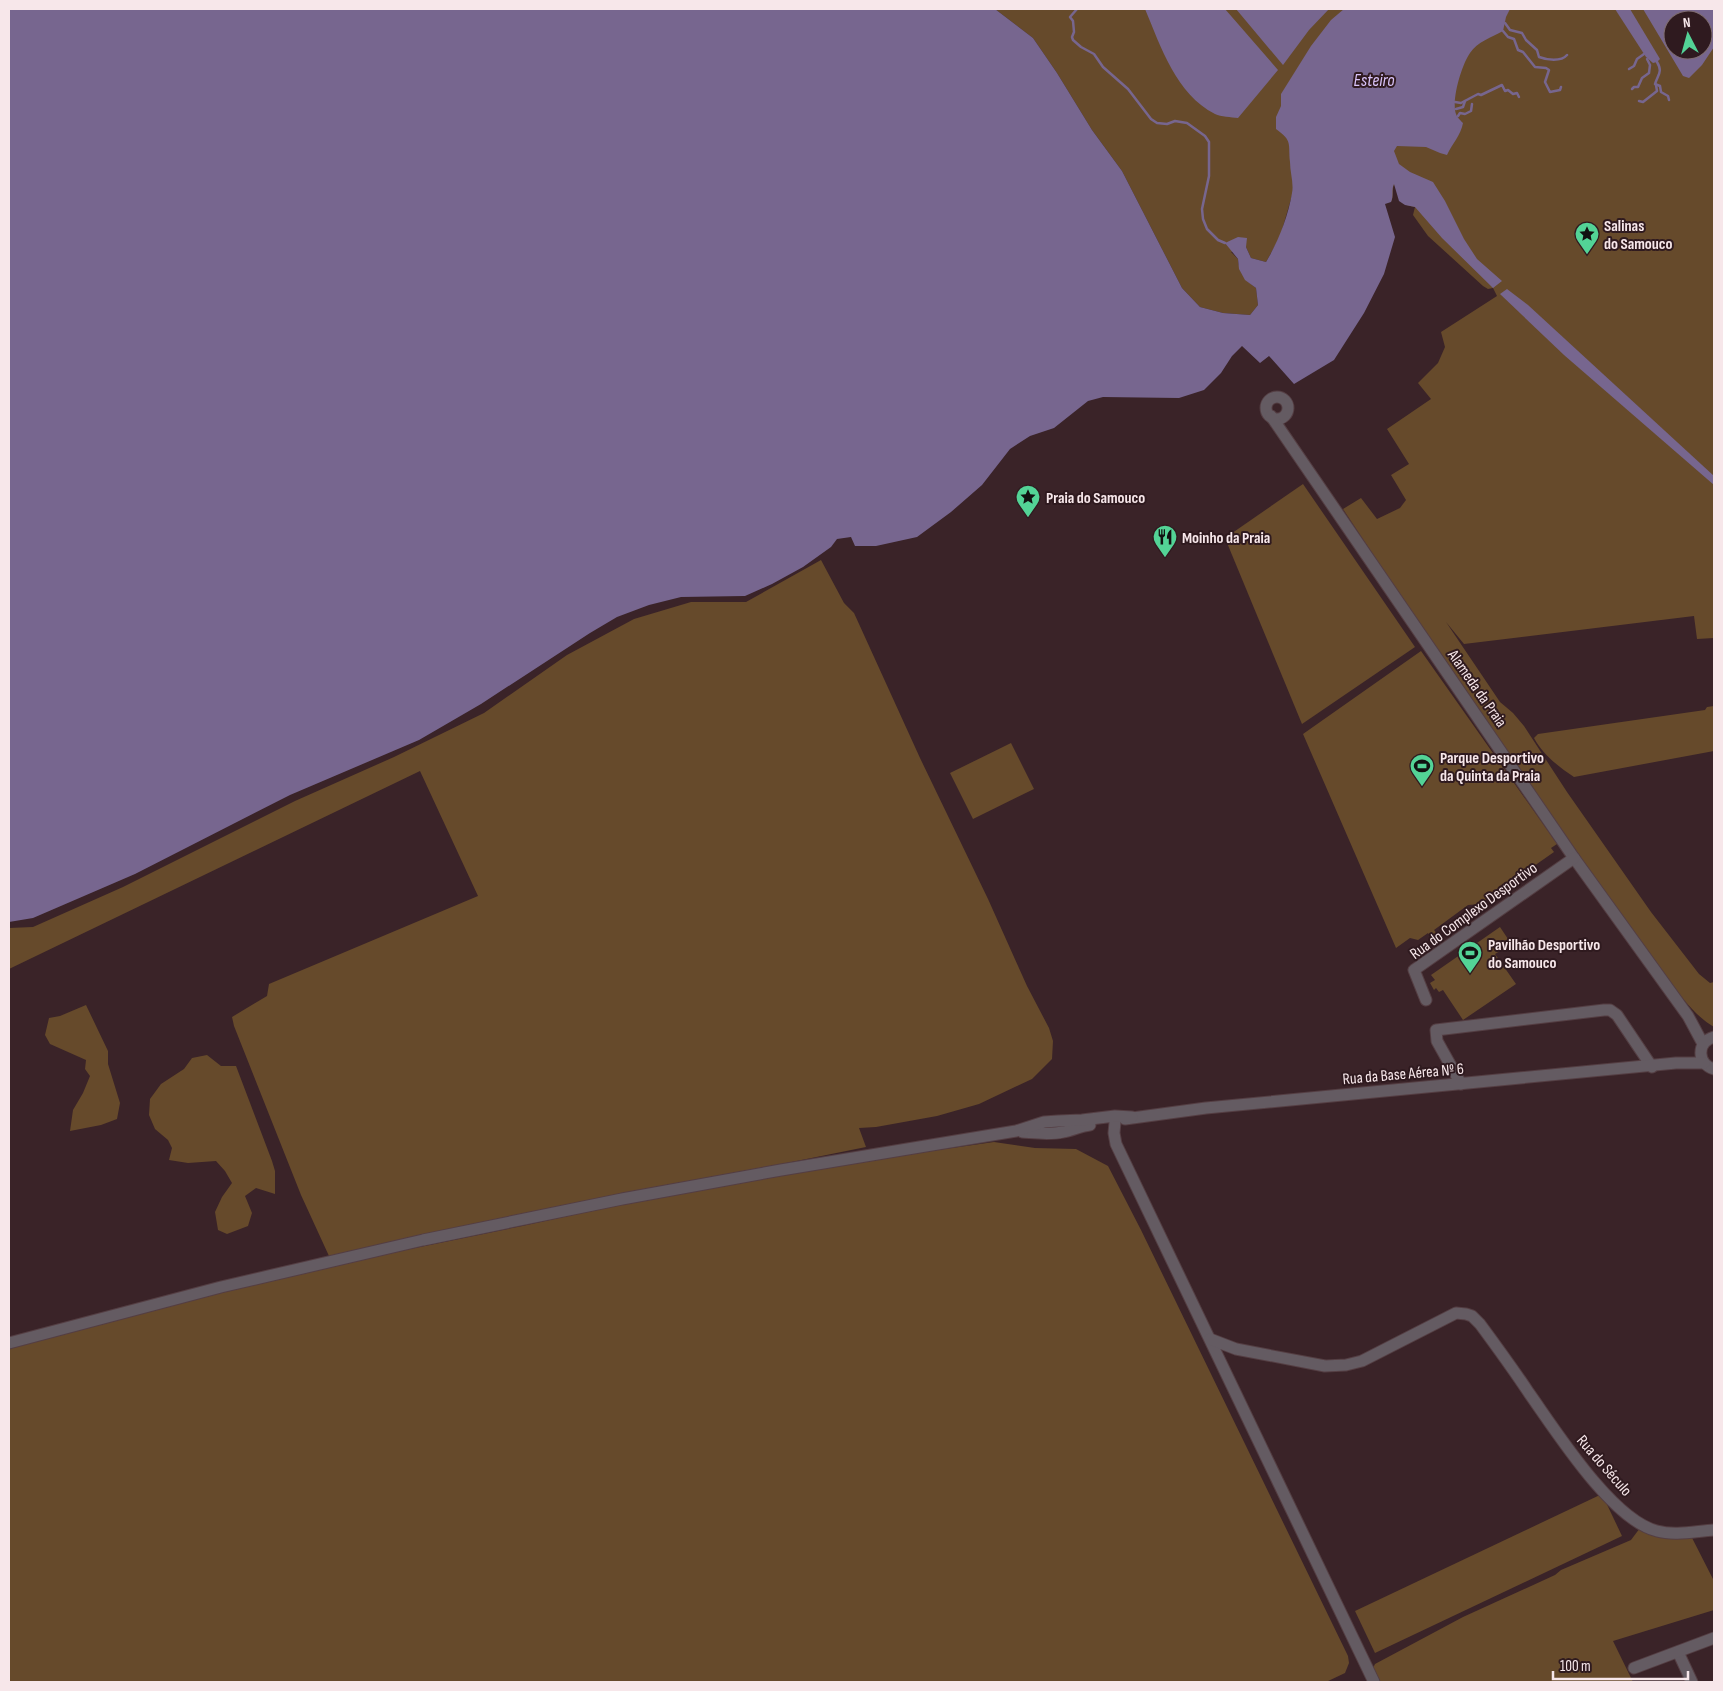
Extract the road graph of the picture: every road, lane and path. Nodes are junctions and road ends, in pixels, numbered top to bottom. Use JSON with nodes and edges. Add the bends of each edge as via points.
{"nodes":[{"id":1,"x":1286,"y":413,"type":"junction"},
{"id":2,"x":1271,"y":416,"type":"junction"},
{"id":3,"x":1292,"y":447,"type":"junction"},
{"id":4,"x":1574,"y":858,"type":"junction"},
{"id":5,"x":1426,"y":1000,"type":"dead end"},
{"id":6,"x":1691,"y":1020,"type":"junction"},
{"id":7,"x":1714,"y":1037,"type":"edge"},
{"id":8,"x":1705,"y":1057,"type":"edge"},
{"id":9,"x":1652,"y":1067,"type":"junction"},
{"id":10,"x":1461,"y":1084,"type":"junction"},
{"id":11,"x":1132,"y":1117,"type":"junction"},
{"id":12,"x":1114,"y":1122,"type":"junction"},
{"id":13,"x":1016,"y":1131,"type":"junction"},
{"id":14,"x":1210,"y":1339,"type":"junction"},
{"id":15,"x":9,"y":1343,"type":"edge"},
{"id":16,"x":1236,"y":1350,"type":"junction"},
{"id":17,"x":1224,"y":1368,"type":"junction"},
{"id":18,"x":1714,"y":1530,"type":"edge"},
{"id":19,"x":1714,"y":1638,"type":"edge"},
{"id":20,"x":1678,"y":1652,"type":"junction"},
{"id":21,"x":1634,"y":1668,"type":"dead end"},
{"id":22,"x":1374,"y":1682,"type":"edge"},
{"id":23,"x":1692,"y":1682,"type":"edge"}],
"edges":[{"from":1,"to":2,"type":"street","via":[[1280,418]]},
{"from":1,"to":2,"type":"street","via":[[1286,401],[1278,397],[1270,399],[1266,406]]},
{"from":1,"to":3,"type":"street","name":"Alameda da Praia","via":[[1283,430]]},
{"from":2,"to":3,"type":"street","name":"Alameda da Praia"},
{"from":3,"to":4,"type":"street","name":"Alameda da Praia"},
{"from":4,"to":5,"type":"street","name":"Rua do Complexo Desportivo","via":[[1414,970]]},
{"from":4,"to":6,"type":"street","name":"Alameda da Praia"},
{"from":6,"to":7,"type":"street"},
{"from":6,"to":8,"type":"street"},
{"from":7,"to":8,"type":"street","name":"Rua da Base Aérea Nº 6","via":[[1706,1040]]},
{"from":8,"to":9,"type":"street","name":"Rua da Base Aérea Nº 6"},
{"from":9,"to":10,"type":"street","name":"Rua da Base Aérea Nº 6"},
{"from":9,"to":10,"type":"street","via":[[1617,1015],[1604,1010],[1436,1030],[1437,1042]]},
{"from":10,"to":11,"type":"street","name":"Rua da Base Aérea Nº 6"},
{"from":11,"to":12,"type":"street"},
{"from":11,"to":13,"type":"street","via":[[1044,1122]]},
{"from":12,"to":13,"type":"street","via":[[1046,1134]]},
{"from":12,"to":14,"type":"street","via":[[1116,1144]]},
{"from":13,"to":15,"type":"street","via":[[641,1195],[452,1234],[221,1287]]},
{"from":14,"to":16,"type":"street","name":"Rua do Século"},
{"from":14,"to":17,"type":"street"},
{"from":16,"to":17,"type":"street","via":[[1228,1355]]},
{"from":16,"to":18,"type":"street","name":"Rua do Século","via":[[1326,1366],[1346,1365],[1362,1361],[1441,1319],[1456,1313],[1466,1314],[1476,1320],[1507,1360],[1572,1454],[1610,1499],[1634,1520],[1657,1531]]},
{"from":17,"to":22,"type":"street"},
{"from":19,"to":20,"type":"street"},
{"from":20,"to":21,"type":"street"},
{"from":20,"to":23,"type":"street"}]}
